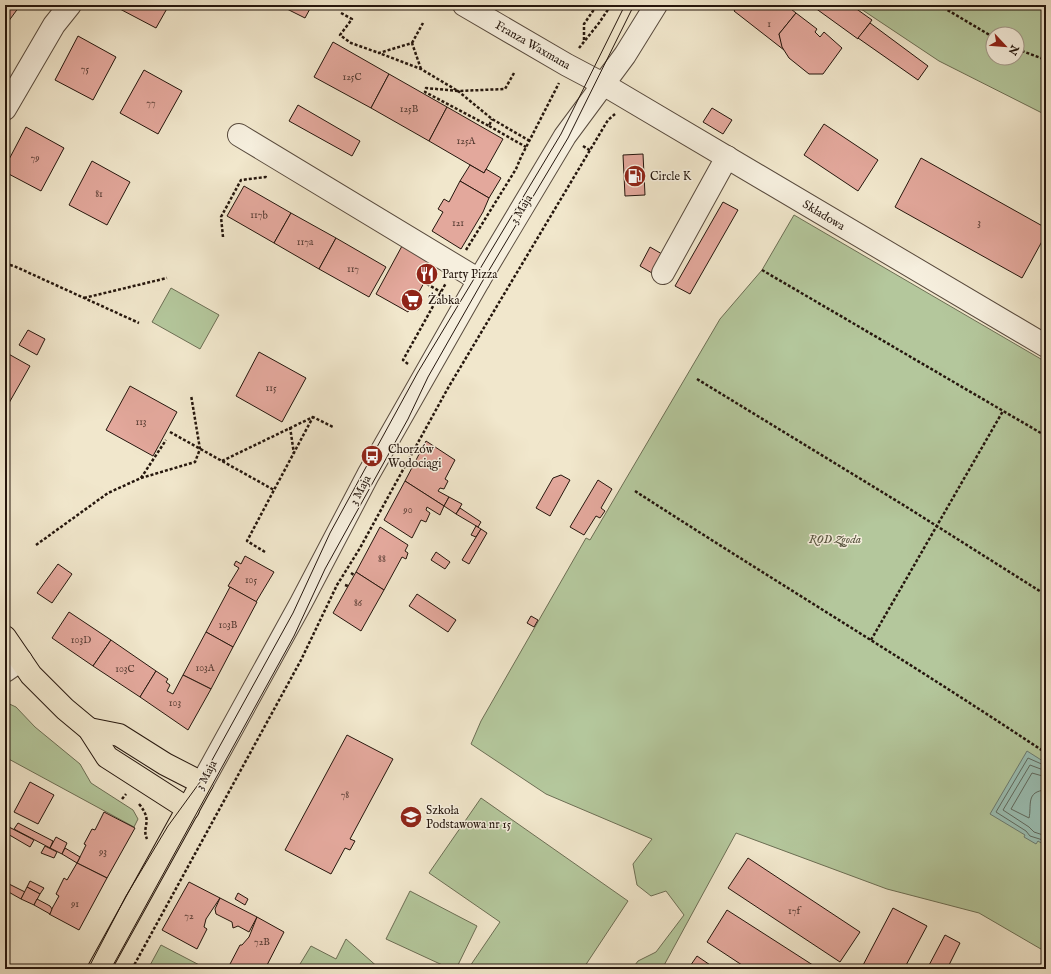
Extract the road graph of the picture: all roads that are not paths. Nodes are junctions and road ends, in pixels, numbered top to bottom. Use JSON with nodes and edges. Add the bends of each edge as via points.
{"nodes":[{"id":1,"x":70,"y":5,"type":"edge"},
{"id":2,"x":464,"y":5,"type":"edge"},
{"id":3,"x":656,"y":5,"type":"edge"},
{"id":4,"x":603,"y":84,"type":"junction"},
{"id":5,"x":5,"y":109,"type":"edge"},
{"id":6,"x":239,"y":135,"type":"dead end"},
{"id":7,"x":727,"y":157,"type":"junction"},
{"id":8,"x":663,"y":273,"type":"dead end"},
{"id":9,"x":479,"y":280,"type":"junction"},
{"id":10,"x":1046,"y":346,"type":"edge"},
{"id":11,"x":5,"y":637,"type":"edge"},
{"id":12,"x":13,"y":666,"type":"edge"},
{"id":13,"x":89,"y":729,"type":"junction"},
{"id":14,"x":202,"y":783,"type":"junction"},
{"id":15,"x":188,"y":809,"type":"junction"},
{"id":16,"x":99,"y":969,"type":"edge"}],
"edges":[{"from":1,"to":5,"type":"street","via":[[54,25]]},
{"from":2,"to":4,"type":"street","name":"Franza Waxmana"},
{"from":3,"to":4,"type":"street","name":"3 Maja","via":[[625,55]]},
{"from":4,"to":7,"type":"street","name":"Składowa"},
{"from":4,"to":9,"type":"street","name":"3 Maja","via":[[565,136]]},
{"from":6,"to":9,"type":"street"},
{"from":7,"to":8,"type":"street"},
{"from":7,"to":10,"type":"street","name":"Składowa"},
{"from":9,"to":14,"type":"street","name":"3 Maja","via":[[368,475],[302,604]]},
{"from":11,"to":12,"type":"main road"},
{"from":12,"to":13,"type":"main road"},
{"from":13,"to":14,"type":"main road","via":[[119,735],[165,764]]},
{"from":13,"to":15,"type":"main road","via":[[107,758]]},
{"from":14,"to":15,"type":"main road","name":"3 Maja"},
{"from":15,"to":16,"type":"main road","name":"3 Maja"}]}
